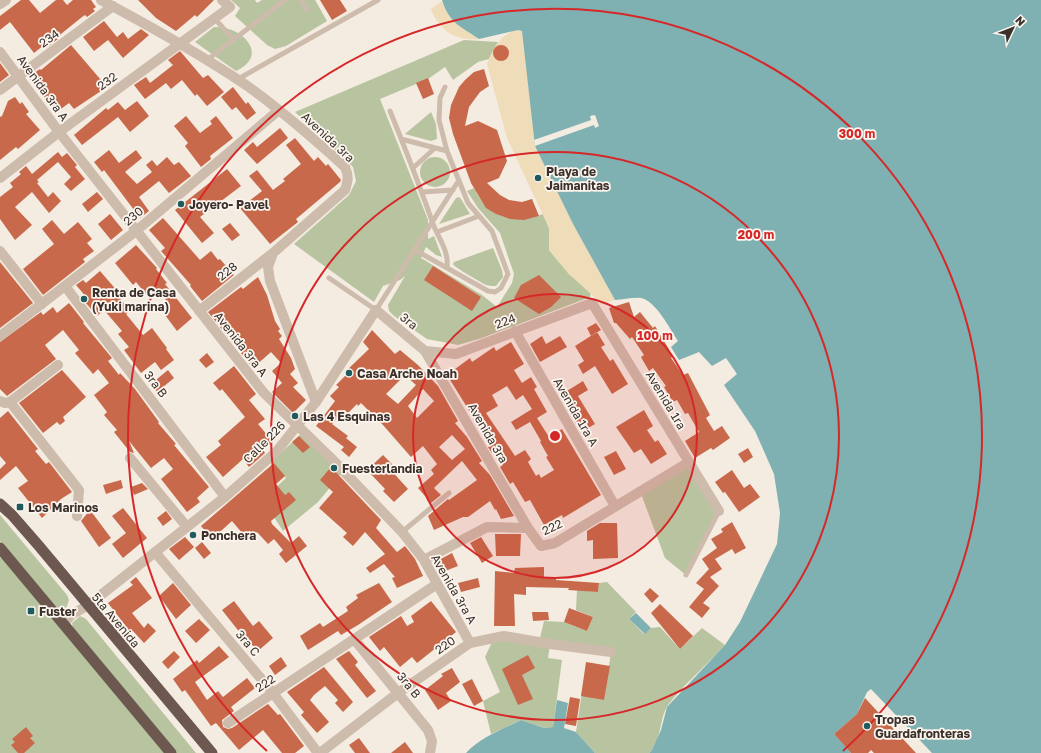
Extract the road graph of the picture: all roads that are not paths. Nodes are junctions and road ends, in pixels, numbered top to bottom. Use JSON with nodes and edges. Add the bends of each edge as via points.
{"nodes":[{"id":1,"x":6,"y":0,"type":"edge"},
{"id":2,"x":101,"y":0,"type":"edge"},
{"id":3,"x":222,"y":0,"type":"edge"},
{"id":4,"x":284,"y":0,"type":"edge"},
{"id":5,"x":301,"y":0,"type":"edge"},
{"id":6,"x":378,"y":0,"type":"edge"},
{"id":7,"x":0,"y":4,"type":"edge"},
{"id":8,"x":232,"y":4,"type":"edge"},
{"id":9,"x":113,"y":6,"type":"junction"},
{"id":10,"x":307,"y":10,"type":"dead end"},
{"id":11,"x":215,"y":19,"type":"junction"},
{"id":12,"x":233,"y":39,"type":"junction"},
{"id":13,"x":179,"y":44,"type":"junction"},
{"id":14,"x":0,"y":52,"type":"edge"},
{"id":15,"x":206,"y":60,"type":"junction"},
{"id":16,"x":19,"y":76,"type":"junction"},
{"id":17,"x":237,"y":80,"type":"junction"},
{"id":18,"x":445,"y":87,"type":"dead end"},
{"id":19,"x":0,"y":90,"type":"edge"},
{"id":20,"x":279,"y":110,"type":"junction"},
{"id":21,"x":390,"y":111,"type":"dead end"},
{"id":22,"x":59,"y":132,"type":"junction"},
{"id":23,"x":401,"y":138,"type":"junction"},
{"id":24,"x":435,"y":148,"type":"junction"},
{"id":25,"x":447,"y":151,"type":"junction"},
{"id":26,"x":413,"y":168,"type":"junction"},
{"id":27,"x":0,"y":178,"type":"edge"},
{"id":28,"x":459,"y":180,"type":"junction"},
{"id":29,"x":453,"y":190,"type":"junction"},
{"id":30,"x":423,"y":192,"type":"junction"},
{"id":31,"x":479,"y":216,"type":"junction"},
{"id":32,"x":432,"y":223,"type":"junction"},
{"id":33,"x":136,"y":231,"type":"junction"},
{"id":34,"x":437,"y":232,"type":"junction"},
{"id":35,"x":0,"y":250,"type":"edge"},
{"id":36,"x":415,"y":250,"type":"junction"},
{"id":37,"x":273,"y":253,"type":"junction"},
{"id":38,"x":447,"y":267,"type":"junction"},
{"id":39,"x":329,"y":278,"type":"dead end"},
{"id":40,"x":66,"y":286,"type":"junction"},
{"id":41,"x":592,"y":303,"type":"joint"},
{"id":42,"x":42,"y":304,"type":"junction"},
{"id":43,"x":376,"y":310,"type":"junction"},
{"id":44,"x":199,"y":311,"type":"junction"},
{"id":45,"x":515,"y":331,"type":"junction"},
{"id":46,"x":0,"y":336,"type":"edge"},
{"id":47,"x":425,"y":351,"type":"junction"},
{"id":48,"x":58,"y":365,"type":"dead end"},
{"id":49,"x":5,"y":401,"type":"edge"},
{"id":50,"x":316,"y":402,"type":"junction"},
{"id":51,"x":298,"y":427,"type":"junction"},
{"id":52,"x":130,"y":458,"type":"dead end"},
{"id":53,"x":689,"y":462,"type":"junction"},
{"id":54,"x":449,"y":493,"type":"dead end"},
{"id":55,"x":225,"y":497,"type":"junction"},
{"id":56,"x":1,"y":506,"type":"edge"},
{"id":57,"x":615,"y":506,"type":"junction"},
{"id":58,"x":719,"y":511,"type":"joint"},
{"id":59,"x":77,"y":516,"type":"dead end"},
{"id":60,"x":187,"y":527,"type":"junction"},
{"id":61,"x":528,"y":528,"type":"junction"},
{"id":62,"x":402,"y":532,"type":"junction"},
{"id":63,"x":0,"y":548,"type":"edge"},
{"id":64,"x":155,"y":552,"type":"junction"},
{"id":65,"x":424,"y":560,"type":"junction"},
{"id":66,"x":686,"y":575,"type":"dead end"},
{"id":67,"x":437,"y":584,"type":"junction"},
{"id":68,"x":87,"y":606,"type":"junction"},
{"id":69,"x":64,"y":624,"type":"junction"},
{"id":70,"x":354,"y":639,"type":"junction"},
{"id":71,"x":470,"y":643,"type":"junction"},
{"id":72,"x":611,"y":652,"type":"dead end"},
{"id":73,"x":273,"y":693,"type":"junction"},
{"id":74,"x":398,"y":693,"type":"junction"},
{"id":75,"x":228,"y":723,"type":"dead end"},
{"id":76,"x":171,"y":753,"type":"edge"},
{"id":77,"x":212,"y":753,"type":"edge"},
{"id":78,"x":319,"y":753,"type":"edge"},
{"id":79,"x":430,"y":753,"type":"edge"}],
"edges":[{"from":1,"to":7,"type":"street"},
{"from":2,"to":9,"type":"street","name":"Avenida 3ra"},
{"from":3,"to":8,"type":"street"},
{"from":4,"to":12,"type":"lane"},
{"from":5,"to":10,"type":"lane"},
{"from":6,"to":17,"type":"lane"},
{"from":8,"to":11,"type":"street","name":"232"},
{"from":9,"to":13,"type":"street","name":"Avenida 3ra"},
{"from":9,"to":16,"type":"street","name":"234"},
{"from":11,"to":12,"type":"lane"},
{"from":11,"to":13,"type":"street","name":"232"},
{"from":12,"to":15,"type":"lane"},
{"from":13,"to":15,"type":"street","name":"Avenida 3ra"},
{"from":13,"to":22,"type":"street","name":"232"},
{"from":14,"to":16,"type":"street","name":"Avenida 3ra A"},
{"from":15,"to":17,"type":"street","name":"Avenida 3ra"},
{"from":16,"to":19,"type":"street","name":"234"},
{"from":16,"to":22,"type":"street","name":"Avenida 3ra A"},
{"from":17,"to":20,"type":"street","name":"Avenida 3ra"},
{"from":18,"to":25,"type":"lane","via":[[440,98],[439,120]]},
{"from":20,"to":33,"type":"street","name":"230"},
{"from":20,"to":37,"type":"street","name":"Avenida 3ra","via":[[345,167],[348,181],[345,190]]},
{"from":21,"to":23,"type":"lane"},
{"from":22,"to":27,"type":"street","name":"232"},
{"from":22,"to":33,"type":"street","name":"Avenida 3ra A"},
{"from":23,"to":24,"type":"lane"},
{"from":23,"to":26,"type":"lane"},
{"from":24,"to":25,"type":"lane"},
{"from":24,"to":26,"type":"lane"},
{"from":25,"to":28,"type":"lane"},
{"from":26,"to":30,"type":"lane"},
{"from":28,"to":29,"type":"lane"},
{"from":28,"to":31,"type":"lane","via":[[468,203]]},
{"from":29,"to":30,"type":"lane"},
{"from":29,"to":32,"type":"lane","name":"Calle 226"},
{"from":30,"to":32,"type":"lane"},
{"from":31,"to":34,"type":"lane"},
{"from":31,"to":38,"type":"lane","via":[[492,232],[508,274],[506,280],[495,292],[488,291]]},
{"from":32,"to":34,"type":"lane"},
{"from":32,"to":36,"type":"lane","name":"Calle 226"},
{"from":33,"to":40,"type":"street","name":"230"},
{"from":33,"to":44,"type":"street","name":"Avenida 3ra A"},
{"from":34,"to":38,"type":"lane","via":[[447,253]]},
{"from":35,"to":42,"type":"street"},
{"from":36,"to":38,"type":"lane"},
{"from":36,"to":43,"type":"lane","name":"Calle 226"},
{"from":37,"to":44,"type":"street","name":"228"},
{"from":37,"to":50,"type":"street","via":[[268,267],[270,281]]},
{"from":39,"to":43,"type":"lane"},
{"from":40,"to":42,"type":"street","name":"230"},
{"from":40,"to":55,"type":"street","name":"3ra B"},
{"from":41,"to":45,"type":"street","name":"224"},
{"from":41,"to":53,"type":"street","name":"Avenida 1ra"},
{"from":42,"to":46,"type":"street","name":"230"},
{"from":43,"to":47,"type":"street","name":"3ra"},
{"from":43,"to":50,"type":"street","name":"Calle 226"},
{"from":44,"to":51,"type":"street","name":"Avenida 3ra A","via":[[264,393]]},
{"from":45,"to":47,"type":"street","name":"224","via":[[456,354]]},
{"from":45,"to":57,"type":"street","name":"Avenida 1ra A"},
{"from":47,"to":61,"type":"street","name":"Avenida 3ra"},
{"from":48,"to":49,"type":"street"},
{"from":49,"to":59,"type":"street","via":[[79,490]]},
{"from":50,"to":51,"type":"street","name":"Calle 226"},
{"from":51,"to":55,"type":"street","name":"Calle 226","via":[[276,452]]},
{"from":51,"to":62,"type":"street","name":"Avenida 3ra A"},
{"from":52,"to":60,"type":"street"},
{"from":53,"to":57,"type":"street","name":"222"},
{"from":53,"to":58,"type":"street","name":"Avenida 1ra"},
{"from":54,"to":62,"type":"lane"},
{"from":55,"to":60,"type":"street","name":"Calle 226"},
{"from":56,"to":68,"type":"highway","name":"5ta Avenida","via":[[12,514]]},
{"from":57,"to":61,"type":"street","name":"222","via":[[555,543],[541,546]]},
{"from":58,"to":66,"type":"lane"},
{"from":60,"to":64,"type":"street","name":"Calle 226"},
{"from":61,"to":65,"type":"street","name":"222","via":[[487,527]]},
{"from":62,"to":65,"type":"street","name":"Avenida 3ra A"},
{"from":63,"to":69,"type":"highway"},
{"from":64,"to":68,"type":"street","name":"Calle 226"},
{"from":64,"to":73,"type":"street","name":"3ra C"},
{"from":65,"to":67,"type":"street","name":"Avenida 3ra A"},
{"from":67,"to":70,"type":"street","name":"222"},
{"from":67,"to":71,"type":"street","name":"Avenida 3ra A"},
{"from":68,"to":69,"type":"street","name":"Calle 226","via":[[71,615]]},
{"from":68,"to":77,"type":"highway","name":"5ta Avenida"},
{"from":69,"to":76,"type":"highway"},
{"from":70,"to":73,"type":"street","name":"222"},
{"from":70,"to":74,"type":"street","name":"3ra B"},
{"from":71,"to":72,"type":"street","name":"220","via":[[504,636]]},
{"from":71,"to":74,"type":"street","name":"220"},
{"from":73,"to":75,"type":"street","name":"222"},
{"from":73,"to":78,"type":"street","name":"3ra C"},
{"from":74,"to":78,"type":"street","name":"220"},
{"from":74,"to":79,"type":"street","name":"3ra B","via":[[428,730],[432,741]]}]}
